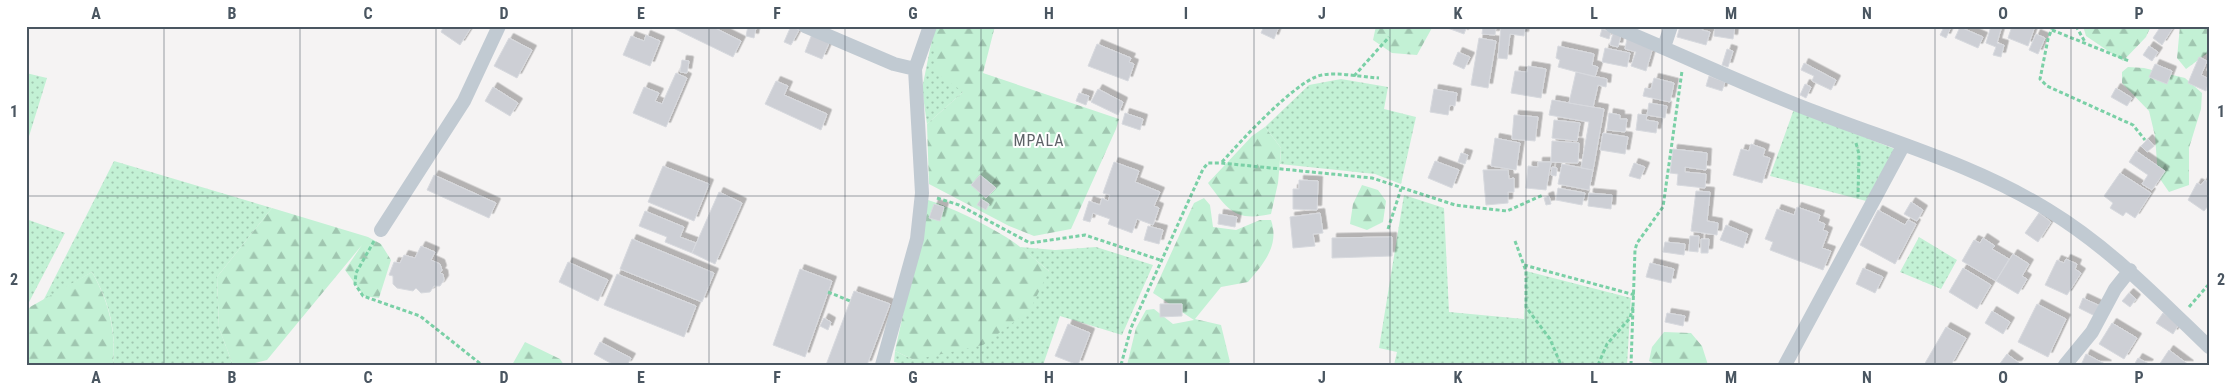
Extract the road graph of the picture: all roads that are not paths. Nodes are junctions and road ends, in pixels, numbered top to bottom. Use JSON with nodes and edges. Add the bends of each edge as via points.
{"nodes":[{"id":1,"x":499,"y":26,"type":"edge"},
{"id":2,"x":805,"y":26,"type":"edge"},
{"id":3,"x":930,"y":26,"type":"edge"},
{"id":4,"x":1612,"y":26,"type":"edge"},
{"id":5,"x":1671,"y":26,"type":"edge"},
{"id":6,"x":1664,"y":47,"type":"junction"},
{"id":7,"x":915,"y":69,"type":"junction"},
{"id":8,"x":1903,"y":146,"type":"junction"},
{"id":9,"x":381,"y":230,"type":"road end"},
{"id":10,"x":2130,"y":270,"type":"junction"},
{"id":11,"x":2209,"y":348,"type":"edge"},
{"id":12,"x":882,"y":365,"type":"edge"},
{"id":13,"x":1785,"y":365,"type":"edge"},
{"id":14,"x":2065,"y":365,"type":"edge"}],
"edges":[{"from":1,"to":9,"type":"street","via":[[464,101]]},
{"from":2,"to":7,"type":"street","via":[[894,64]]},
{"from":3,"to":7,"type":"street"},
{"from":4,"to":6,"type":"street"},
{"from":5,"to":6,"type":"street"},
{"from":6,"to":8,"type":"street","via":[[1774,96]]},
{"from":7,"to":12,"type":"street","via":[[922,193],[916,239]]},
{"from":8,"to":10,"type":"street","via":[[1956,163],[2048,209]]},
{"from":8,"to":13,"type":"street"},
{"from":10,"to":11,"type":"street"},
{"from":10,"to":14,"type":"street","via":[[2115,289],[2092,332]]}]}
